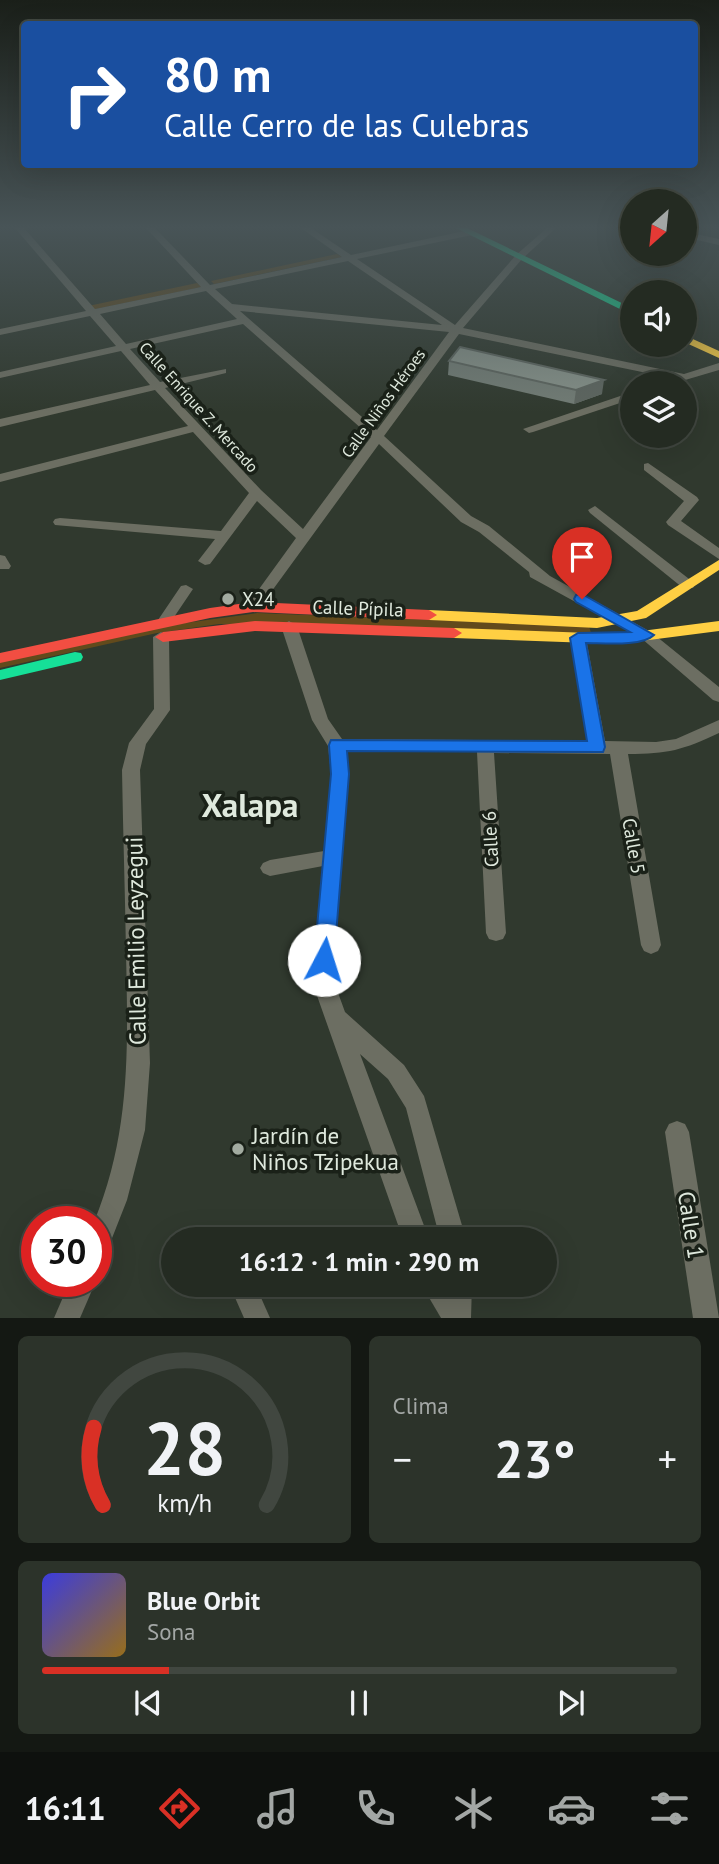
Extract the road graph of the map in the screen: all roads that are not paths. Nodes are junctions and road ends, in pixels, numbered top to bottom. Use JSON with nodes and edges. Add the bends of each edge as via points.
{"nodes":[{"id":1,"x":71,"y":290,"type":"edge"},
{"id":2,"x":179,"y":290,"type":"edge"},
{"id":3,"x":211,"y":290,"type":"edge"},
{"id":4,"x":398,"y":290,"type":"edge"},
{"id":5,"x":491,"y":290,"type":"edge"},
{"id":6,"x":589,"y":290,"type":"edge"},
{"id":7,"x":620,"y":306,"type":"edge"},
{"id":8,"x":229,"y":307,"type":"junction"},
{"id":9,"x":88,"y":309,"type":"junction"},
{"id":10,"x":245,"y":320,"type":"junction"},
{"id":11,"x":0,"y":323,"type":"edge"},
{"id":12,"x":456,"y":330,"type":"junction"},
{"id":13,"x":0,"y":331,"type":"edge"},
{"id":14,"x":697,"y":332,"type":"edge"},
{"id":15,"x":719,"y":343,"type":"edge"},
{"id":16,"x":697,"y":344,"type":"edge"},
{"id":17,"x":123,"y":347,"type":"junction"},
{"id":18,"x":719,"y":355,"type":"edge"},
{"id":19,"x":719,"y":366,"type":"edge"},
{"id":20,"x":222,"y":371,"type":"dead end"},
{"id":21,"x":655,"y":371,"type":"edge"},
{"id":22,"x":697,"y":373,"type":"edge"},
{"id":23,"x":0,"y":375,"type":"edge"},
{"id":24,"x":157,"y":386,"type":"junction"},
{"id":25,"x":620,"y":399,"type":"edge"},
{"id":26,"x":0,"y":423,"type":"edge"},
{"id":27,"x":196,"y":428,"type":"junction"},
{"id":28,"x":529,"y":429,"type":"dead end"},
{"id":29,"x":378,"y":437,"type":"junction"},
{"id":30,"x":648,"y":467,"type":"dead end"},
{"id":31,"x":0,"y":478,"type":"edge"},
{"id":32,"x":256,"y":493,"type":"junction"},
{"id":33,"x":595,"y":510,"type":"dead end"},
{"id":34,"x":60,"y":522,"type":"dead end"},
{"id":35,"x":222,"y":535,"type":"junction"},
{"id":36,"x":305,"y":539,"type":"junction"},
{"id":37,"x":719,"y":555,"type":"edge"},
{"id":38,"x":205,"y":561,"type":"dead end"},
{"id":39,"x":719,"y":564,"type":"edge"},
{"id":40,"x":688,"y":585,"type":"junction"},
{"id":41,"x":186,"y":589,"type":"dead end"},
{"id":42,"x":253,"y":607,"type":"junction"},
{"id":43,"x":620,"y":621,"type":"junction"},
{"id":44,"x":289,"y":626,"type":"junction"},
{"id":45,"x":719,"y":626,"type":"edge"},
{"id":46,"x":162,"y":630,"type":"junction"},
{"id":47,"x":646,"y":635,"type":"junction"},
{"id":48,"x":578,"y":638,"type":"junction"},
{"id":49,"x":0,"y":658,"type":"edge"},
{"id":50,"x":0,"y":675,"type":"edge"},
{"id":51,"x":719,"y":696,"type":"edge"},
{"id":52,"x":719,"y":726,"type":"edge"},
{"id":53,"x":337,"y":745,"type":"junction"},
{"id":54,"x":485,"y":745,"type":"junction"},
{"id":55,"x":597,"y":747,"type":"junction"},
{"id":56,"x":618,"y":747,"type":"junction"},
{"id":57,"x":333,"y":857,"type":"junction"},
{"id":58,"x":270,"y":868,"type":"dead end"},
{"id":59,"x":496,"y":933,"type":"dead end"},
{"id":60,"x":651,"y":946,"type":"dead end"},
{"id":61,"x":334,"y":1016,"type":"junction"},
{"id":62,"x":677,"y":1132,"type":"dead end"},
{"id":63,"x":112,"y":1207,"type":"edge"},
{"id":64,"x":412,"y":1227,"type":"edge"},
{"id":65,"x":450,"y":1227,"type":"edge"},
{"id":66,"x":76,"y":1297,"type":"edge"},
{"id":67,"x":248,"y":1297,"type":"edge"},
{"id":68,"x":443,"y":1297,"type":"edge"},
{"id":69,"x":459,"y":1297,"type":"edge"},
{"id":70,"x":67,"y":1318,"type":"edge"},
{"id":71,"x":257,"y":1318,"type":"edge"},
{"id":72,"x":458,"y":1318,"type":"edge"},
{"id":73,"x":706,"y":1318,"type":"edge"}],
"edges":[{"from":1,"to":9,"type":"street","name":"Calle Enrique Z. Mercado"},
{"from":2,"to":9,"type":"street"},
{"from":3,"to":8,"type":"street"},
{"from":4,"to":12,"type":"street"},
{"from":5,"to":12,"type":"street","name":"Calle Niños Héroes"},
{"from":6,"to":7,"type":"main road"},
{"from":8,"to":10,"type":"street"},
{"from":8,"to":12,"type":"street"},
{"from":9,"to":11,"type":"street"},
{"from":9,"to":13,"type":"street"},
{"from":9,"to":17,"type":"street","name":"Calle Enrique Z. Mercado"},
{"from":10,"to":17,"type":"street"},
{"from":10,"to":29,"type":"street"},
{"from":12,"to":21,"type":"street"},
{"from":12,"to":29,"type":"street","name":"Calle Niños Héroes"},
{"from":14,"to":15,"type":"main road"},
{"from":16,"to":18,"type":"main road"},
{"from":17,"to":23,"type":"street"},
{"from":17,"to":24,"type":"street","name":"Calle Enrique Z. Mercado"},
{"from":19,"to":22,"type":"street"},
{"from":20,"to":24,"type":"street"},
{"from":24,"to":26,"type":"street"},
{"from":24,"to":27,"type":"street","name":"Calle Enrique Z. Mercado"},
{"from":25,"to":28,"type":"street"},
{"from":27,"to":31,"type":"street"},
{"from":27,"to":32,"type":"street","name":"Calle Enrique Z. Mercado"},
{"from":29,"to":36,"type":"street","name":"Calle Niños Héroes"},
{"from":29,"to":43,"type":"street","via":[[466,519],[474,535],[518,567],[543,576]]},
{"from":30,"to":37,"type":"street","via":[[692,500],[673,522]]},
{"from":32,"to":35,"type":"street"},
{"from":32,"to":36,"type":"street","name":"Calle Enrique Z. Mercado"},
{"from":33,"to":40,"type":"street"},
{"from":34,"to":35,"type":"street"},
{"from":35,"to":38,"type":"street"},
{"from":36,"to":42,"type":"street","name":"Calle Niños Héroes"},
{"from":39,"to":40,"type":"main road","name":"Calle Pípila"},
{"from":40,"to":43,"type":"main road","name":"Calle Pípila","via":[[641,615]]},
{"from":41,"to":46,"type":"street"},
{"from":42,"to":43,"type":"main road","name":"Calle Pípila"},
{"from":42,"to":46,"type":"main road","name":"Calle Pípila"},
{"from":43,"to":47,"type":"street"},
{"from":44,"to":46,"type":"main road","name":"Calle Pípila"},
{"from":44,"to":48,"type":"main road","name":"Calle Pípila"},
{"from":44,"to":53,"type":"street","via":[[320,720]]},
{"from":45,"to":47,"type":"main road","name":"Calle Pípila"},
{"from":46,"to":49,"type":"main road","name":"Calle Pípila"},
{"from":46,"to":50,"type":"main road","name":"Calle Pípila"},
{"from":46,"to":63,"type":"street","name":"Calle Emilio Leyzegui","via":[[162,710],[138,743],[131,770],[139,1063],[133,1130]]},
{"from":47,"to":48,"type":"main road","name":"Calle Pípila"},
{"from":47,"to":51,"type":"street"},
{"from":48,"to":55,"type":"street"},
{"from":52,"to":56,"type":"street","via":[[680,745]]},
{"from":53,"to":54,"type":"street"},
{"from":53,"to":57,"type":"street","via":[[340,774]]},
{"from":54,"to":55,"type":"street"},
{"from":54,"to":59,"type":"street","name":"Calle 6"},
{"from":55,"to":56,"type":"street"},
{"from":56,"to":60,"type":"street","name":"Calle 5"},
{"from":57,"to":58,"type":"street"},
{"from":57,"to":61,"type":"street","via":[[324,960]]},
{"from":61,"to":64,"type":"street"},
{"from":61,"to":65,"type":"street","via":[[396,1072],[416,1104]]},
{"from":62,"to":73,"type":"street","name":"Calle 1"},
{"from":66,"to":70,"type":"street"},
{"from":67,"to":71,"type":"street"},
{"from":68,"to":72,"type":"street"},
{"from":69,"to":72,"type":"street"}]}
